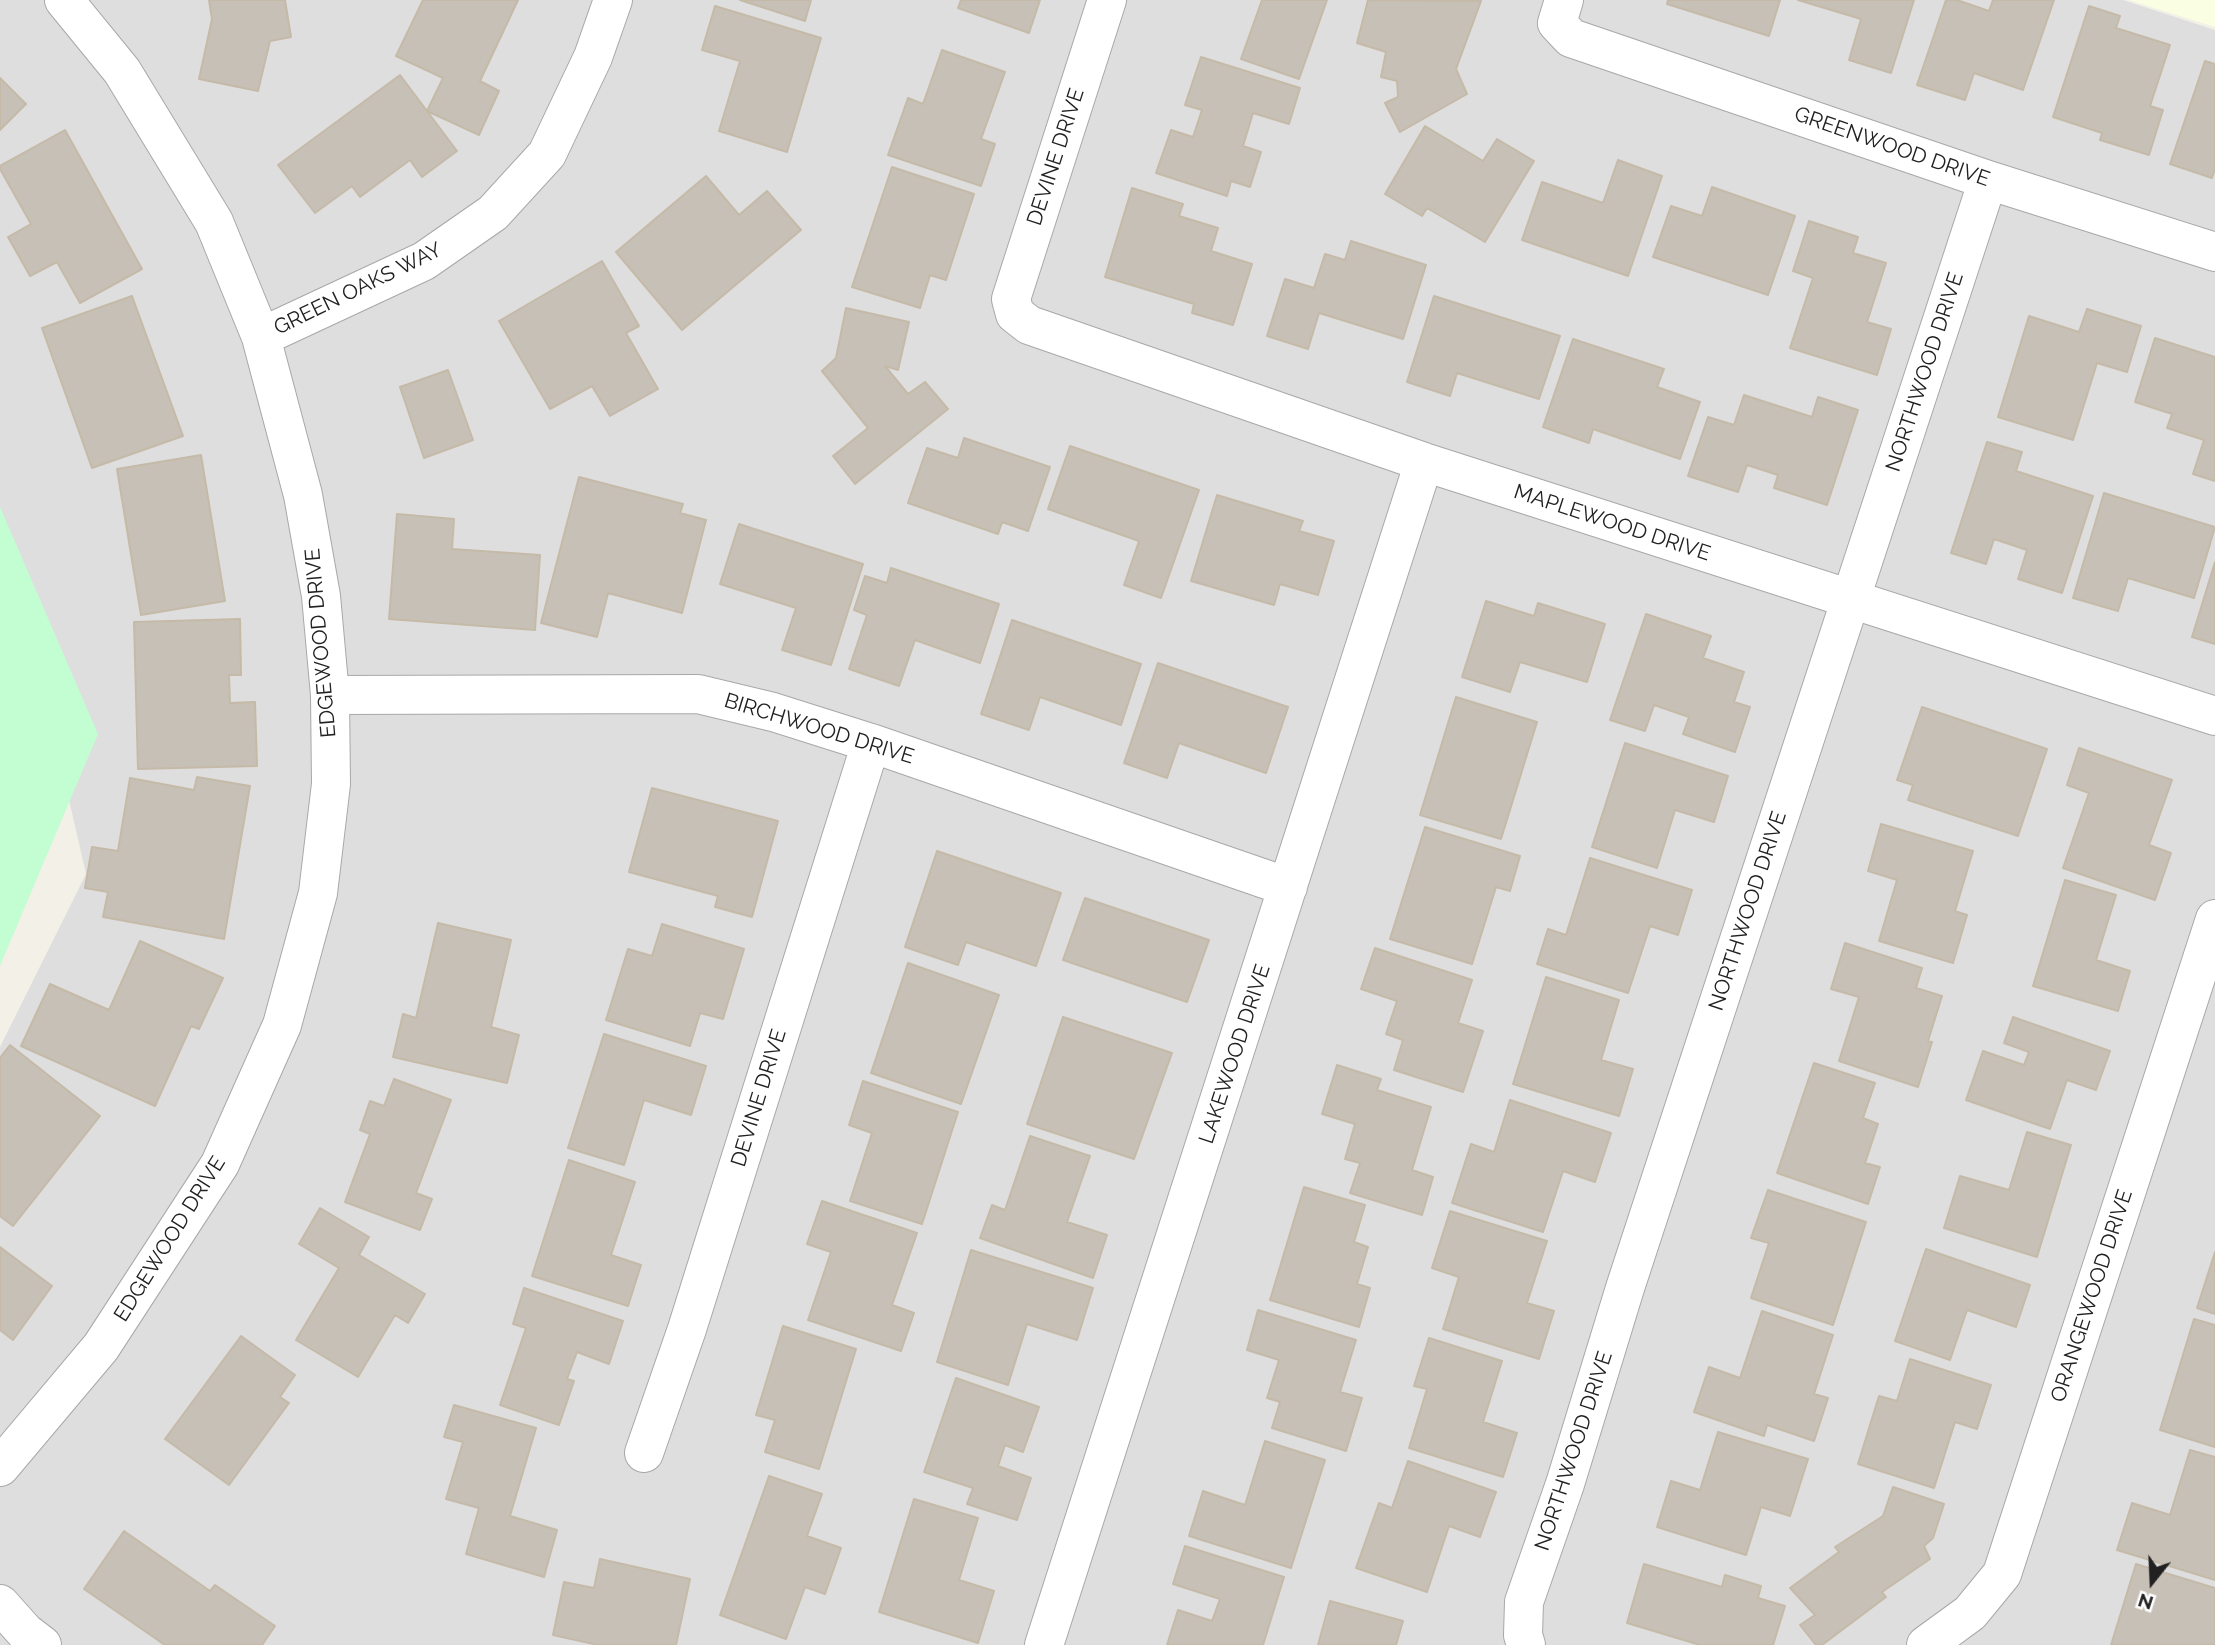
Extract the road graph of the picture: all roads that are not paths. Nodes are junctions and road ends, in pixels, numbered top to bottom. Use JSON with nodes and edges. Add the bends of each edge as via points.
{"nodes":[{"id":1,"x":64,"y":0,"type":"edge"},
{"id":2,"x":613,"y":0,"type":"edge"},
{"id":3,"x":1107,"y":0,"type":"edge"},
{"id":4,"x":1564,"y":0,"type":"edge"},
{"id":5,"x":1988,"y":180,"type":"junction"},
{"id":6,"x":2215,"y":252,"type":"edge"},
{"id":7,"x":1015,"y":314,"type":"joint"},
{"id":8,"x":261,"y":337,"type":"junction"},
{"id":9,"x":1424,"y":462,"type":"junction"},
{"id":10,"x":1850,"y":600,"type":"junction"},
{"id":11,"x":330,"y":695,"type":"junction"},
{"id":12,"x":2215,"y":716,"type":"edge"},
{"id":13,"x":871,"y":743,"type":"junction"},
{"id":14,"x":1288,"y":887,"type":"junction"},
{"id":15,"x":2215,"y":919,"type":"edge"},
{"id":16,"x":644,"y":1453,"type":"dead end"},
{"id":17,"x":0,"y":1467,"type":"edge"},
{"id":18,"x":0,"y":1604,"type":"edge"},
{"id":19,"x":42,"y":1645,"type":"edge"},
{"id":20,"x":1044,"y":1645,"type":"edge"},
{"id":21,"x":1526,"y":1645,"type":"edge"},
{"id":22,"x":1926,"y":1645,"type":"edge"}],
"edges":[{"from":1,"to":8,"type":"street","name":"EDGEWOOD DRIVE","via":[[122,71],[214,222]]},
{"from":2,"to":8,"type":"street","name":"GREEN OAKS WAY","via":[[593,57],[547,154],[493,213],[424,261]]},
{"from":3,"to":7,"type":"street","name":"DEVINE DRIVE","via":[[1011,299]]},
{"from":4,"to":5,"type":"street","name":"GREENWOOD DRIVE","via":[[1557,23],[1572,38]]},
{"from":5,"to":6,"type":"street","name":"GREENWOOD DRIVE"},
{"from":5,"to":10,"type":"street","name":"NORTHWOOD DRIVE"},
{"from":7,"to":9,"type":"street","name":"MAPLEWOOD DRIVE","via":[[1029,325]]},
{"from":8,"to":11,"type":"street","name":"EDGEWOOD DRIVE","via":[[303,495],[321,596]]},
{"from":9,"to":10,"type":"street","name":"MAPLEWOOD DRIVE"},
{"from":9,"to":14,"type":"street","name":"LAKEWOOD DRIVE"},
{"from":10,"to":12,"type":"street","name":"MAPLEWOOD DRIVE"},
{"from":10,"to":21,"type":"street","name":"NORTHWOOD DRIVE","via":[[1524,1602]]},
{"from":11,"to":13,"type":"street","name":"BIRCHWOOD DRIVE","via":[[698,694]]},
{"from":11,"to":17,"type":"street","name":"EDGEWOOD DRIVE","via":[[331,784],[318,893],[282,1025],[213,1175],[101,1347]]},
{"from":13,"to":14,"type":"street","name":"BIRCHWOOD DRIVE"},
{"from":13,"to":16,"type":"street","name":"DEVINE DRIVE"},
{"from":14,"to":20,"type":"street","name":"LAKEWOOD DRIVE"},
{"from":15,"to":22,"type":"street","name":"ORANGEWOOD DRIVE","via":[[2001,1574],[1970,1612]]},
{"from":18,"to":19,"type":"street"}]}
